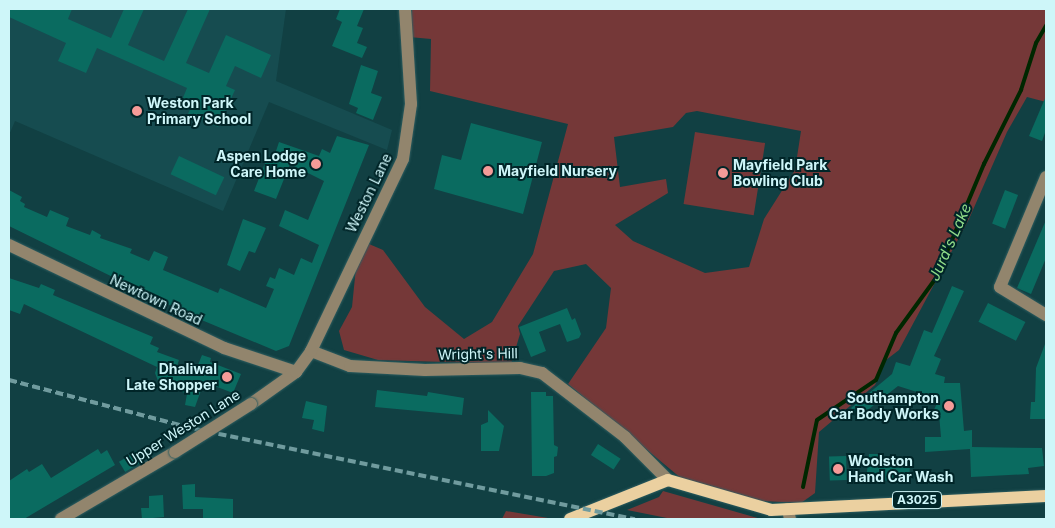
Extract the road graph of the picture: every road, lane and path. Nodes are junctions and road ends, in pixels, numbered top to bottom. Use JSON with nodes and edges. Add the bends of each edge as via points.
{"nodes":[{"id":1,"x":405,"y":9,"type":"edge"},
{"id":2,"x":1046,"y":177,"type":"edge"},
{"id":3,"x":9,"y":245,"type":"edge"},
{"id":4,"x":1046,"y":315,"type":"edge"},
{"id":5,"x":311,"y":351,"type":"junction"},
{"id":6,"x":296,"y":372,"type":"junction"},
{"id":7,"x":668,"y":480,"type":"junction"},
{"id":8,"x":1046,"y":496,"type":"edge"},
{"id":9,"x":789,"y":514,"type":"edge"},
{"id":10,"x":61,"y":519,"type":"edge"},
{"id":11,"x":570,"y":519,"type":"edge"}],
"edges":[{"from":1,"to":5,"type":"street","name":"Weston Lane","via":[[411,104],[406,147],[398,172]]},
{"from":2,"to":4,"type":"street","via":[[1000,287]]},
{"from":3,"to":6,"type":"street","name":"Newtown Road","via":[[224,348]]},
{"from":5,"to":6,"type":"street","name":"Upper Weston Lane"},
{"from":5,"to":7,"type":"street","name":"Wright's Hill","via":[[350,366],[425,370],[520,368],[542,373],[625,437]]},
{"from":6,"to":10,"type":"street","name":"Upper Weston Lane","bridge":true,"via":[[175,452]]},
{"from":7,"to":9,"type":"main road","number":"A3025"},
{"from":7,"to":11,"type":"main road"},
{"from":8,"to":9,"type":"main road","number":"A3025"}]}
